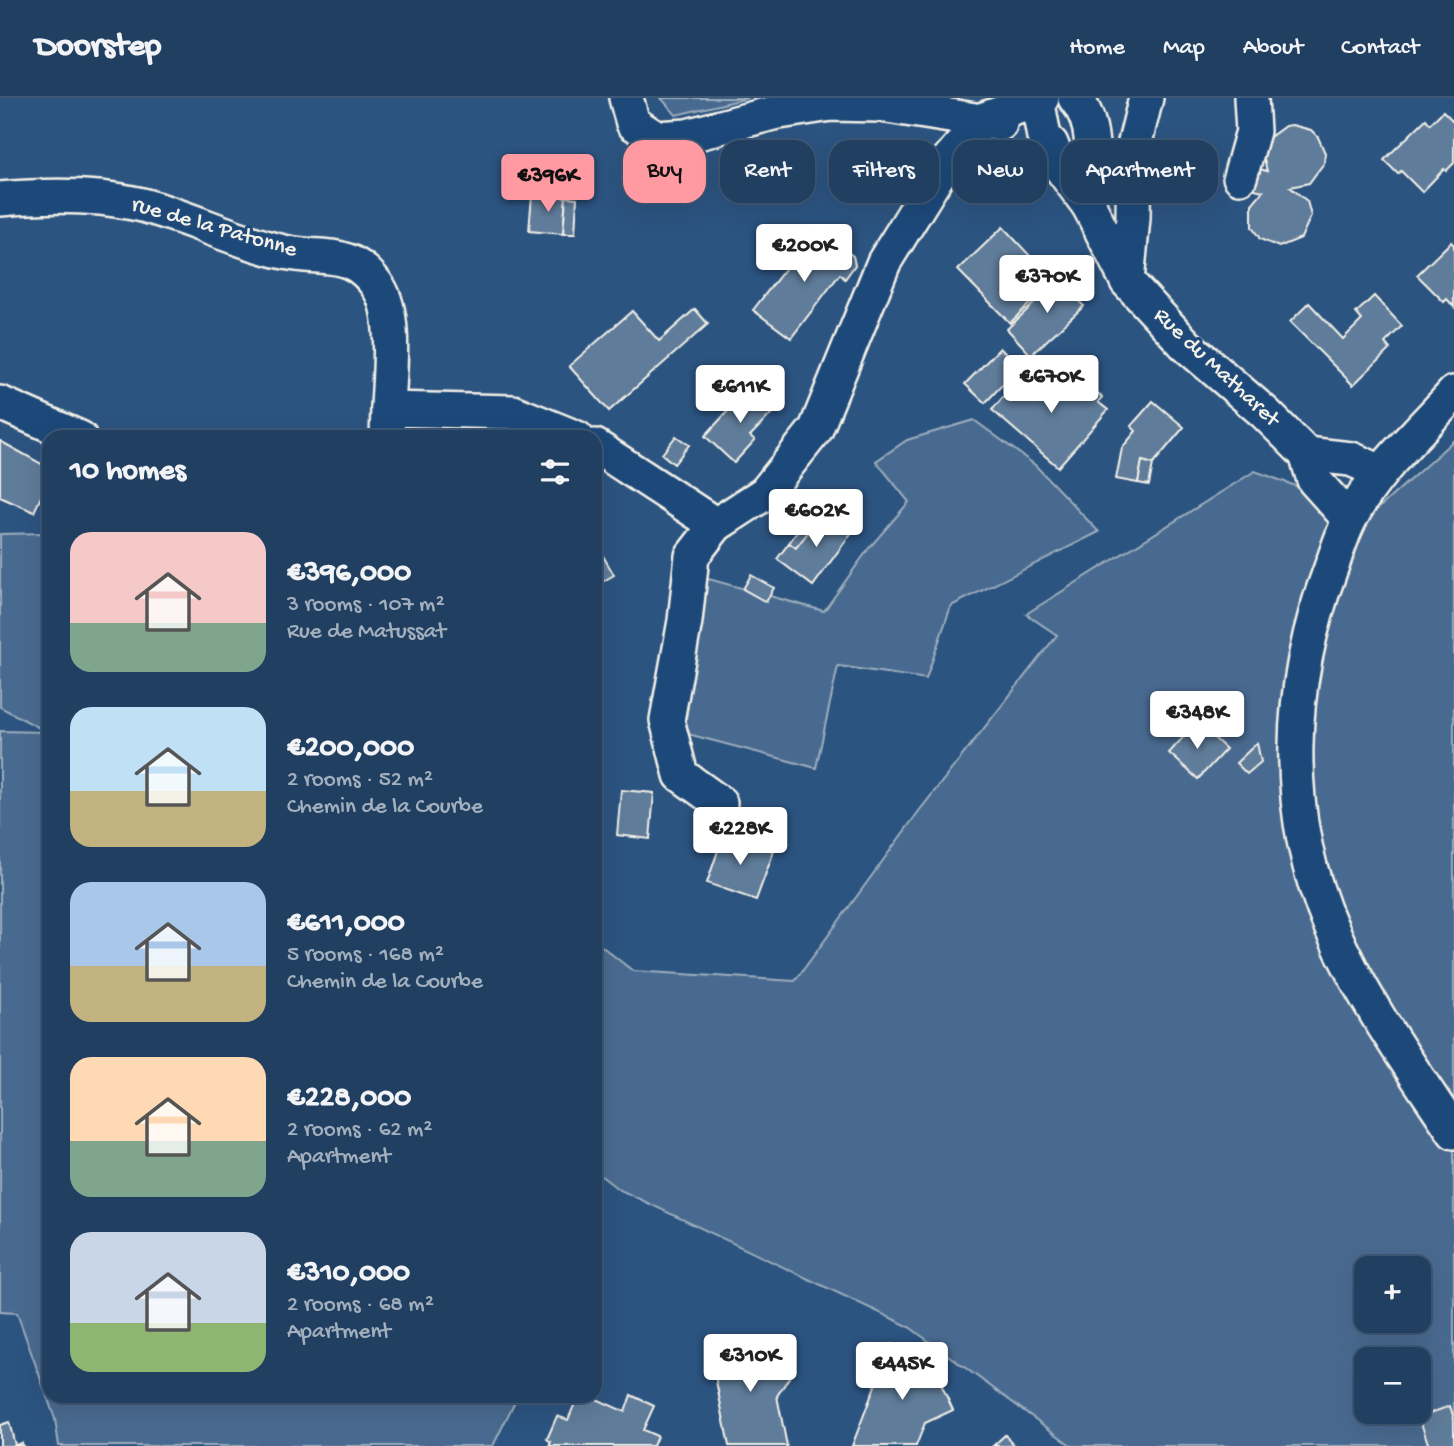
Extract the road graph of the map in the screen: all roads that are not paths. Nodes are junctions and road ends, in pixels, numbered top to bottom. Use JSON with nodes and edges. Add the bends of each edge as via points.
{"nodes":[{"id":1,"x":1146,"y":98,"type":"edge"},
{"id":2,"x":1251,"y":98,"type":"edge"},
{"id":3,"x":1040,"y":101,"type":"edge"},
{"id":4,"x":1086,"y":105,"type":"edge"},
{"id":5,"x":629,"y":111,"type":"edge"},
{"id":6,"x":984,"y":119,"type":"junction"},
{"id":7,"x":1044,"y":140,"type":"edge"},
{"id":8,"x":1047,"y":140,"type":"edge"},
{"id":9,"x":1047,"y":141,"type":"joint"},
{"id":10,"x":1240,"y":177,"type":"dead end"},
{"id":11,"x":0,"y":199,"type":"edge"},
{"id":12,"x":1089,"y":206,"type":"junction"},
{"id":13,"x":1127,"y":281,"type":"junction"},
{"id":14,"x":1454,"y":393,"type":"edge"},
{"id":15,"x":0,"y":403,"type":"edge"},
{"id":16,"x":388,"y":423,"type":"edge"},
{"id":17,"x":62,"y":430,"type":"edge"},
{"id":18,"x":557,"y":430,"type":"edge"},
{"id":19,"x":602,"y":451,"type":"edge"},
{"id":20,"x":1306,"y":454,"type":"junction"},
{"id":21,"x":1381,"y":472,"type":"junction"},
{"id":22,"x":1349,"y":519,"type":"junction"},
{"id":23,"x":716,"y":525,"type":"junction"},
{"id":24,"x":720,"y":803,"type":"dead end"},
{"id":25,"x":1454,"y":1132,"type":"edge"}],
"edges":[{"from":1,"to":13,"type":"street","via":[[1134,146]]},
{"from":2,"to":10,"type":"street","via":[[1253,131]]},
{"from":3,"to":6,"type":"street"},
{"from":3,"to":8,"type":"street","name":"Rue du Matharet"},
{"from":4,"to":9,"type":"street","via":[[1072,137]]},
{"from":4,"to":12,"type":"street","via":[[1092,154]]},
{"from":5,"to":6,"type":"street","via":[[656,138],[687,136],[773,113],[831,104],[881,105]]},
{"from":6,"to":7,"type":"street"},
{"from":6,"to":23,"type":"street","via":[[944,166],[884,262],[816,429],[765,493]]},
{"from":9,"to":12,"type":"street","name":"Rue du Matharet"},
{"from":11,"to":16,"type":"street","name":"rue de la Patonne","via":[[89,198],[137,204],[286,253],[333,255],[358,266],[379,288],[387,309]]},
{"from":12,"to":13,"type":"street","name":"Rue du Matharet"},
{"from":13,"to":20,"type":"street","name":"Rue du Matharet","via":[[1186,345]]},
{"from":14,"to":21,"type":"street"},
{"from":15,"to":17,"type":"street"},
{"from":16,"to":18,"type":"street","name":"rue de la Patonne","via":[[513,412]]},
{"from":19,"to":23,"type":"street"},
{"from":20,"to":21,"type":"street","via":[[1351,458]]},
{"from":20,"to":22,"type":"street","name":"Rue du Matharet","via":[[1314,480]]},
{"from":21,"to":22,"type":"street"},
{"from":22,"to":25,"type":"street","via":[[1320,597],[1303,667],[1294,764],[1306,859],[1332,929],[1385,1027]]},
{"from":23,"to":24,"type":"street","via":[[692,556],[667,720],[681,775]]}]}
